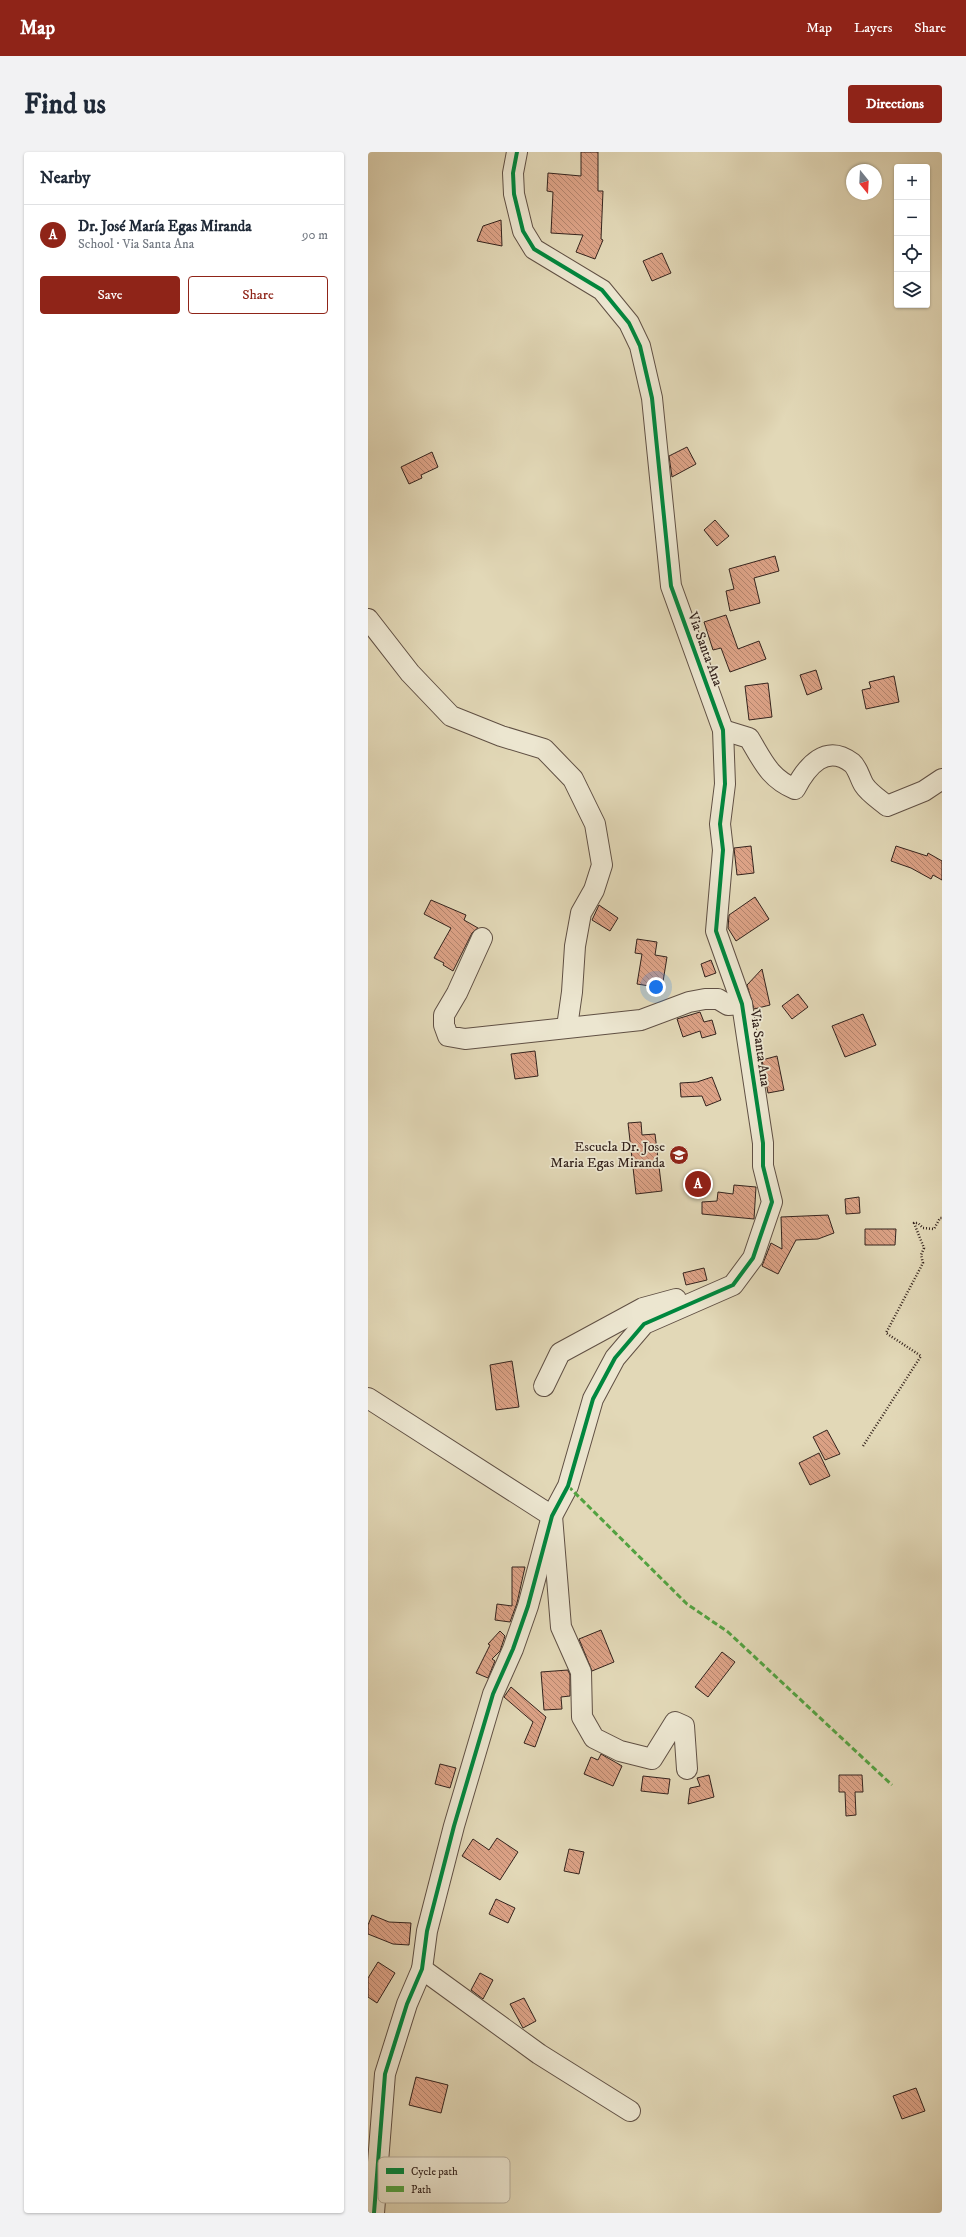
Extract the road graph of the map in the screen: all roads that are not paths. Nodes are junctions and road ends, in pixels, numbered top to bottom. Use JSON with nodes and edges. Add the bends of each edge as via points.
{"nodes":[{"id":1,"x":517,"y":152,"type":"edge"},
{"id":2,"x":368,"y":619,"type":"edge"},
{"id":3,"x":723,"y":730,"type":"junction"},
{"id":4,"x":942,"y":779,"type":"edge"},
{"id":5,"x":482,"y":938,"type":"dead end"},
{"id":6,"x":742,"y":1004,"type":"junction"},
{"id":7,"x":567,"y":1027,"type":"junction"},
{"id":8,"x":733,"y":1285,"type":"junction"},
{"id":9,"x":544,"y":1386,"type":"dead end"},
{"id":10,"x":368,"y":1398,"type":"edge"},
{"id":11,"x":552,"y":1516,"type":"junction"},
{"id":12,"x":688,"y":1769,"type":"dead end"},
{"id":13,"x":422,"y":1969,"type":"junction"},
{"id":14,"x":630,"y":2111,"type":"dead end"},
{"id":15,"x":378,"y":2157,"type":"edge"},
{"id":16,"x":378,"y":2162,"type":"edge"},
{"id":17,"x":374,"y":2213,"type":"edge"}],
"edges":[{"from":1,"to":3,"type":"street","name":"Via Santa Ana","via":[[513,173],[514,194],[523,231],[534,249],[602,290],[629,323],[640,346],[652,398],[670,586]]},
{"from":2,"to":7,"type":"street","via":[[410,673],[451,716],[544,749],[573,779],[589,811],[595,824],[602,865],[594,890],[581,913]]},
{"from":3,"to":4,"type":"street","via":[[749,738],[772,775],[795,789],[804,772],[816,760],[833,755],[853,764],[865,786],[887,806],[924,791]]},
{"from":3,"to":6,"type":"street","name":"Via Santa Ana","via":[[725,784],[720,824],[723,850],[716,931]]},
{"from":5,"to":7,"type":"street","via":[[444,1015],[444,1026],[448,1036],[465,1039]]},
{"from":6,"to":7,"type":"street","via":[[728,1005],[718,999],[705,999],[689,1002],[641,1020]]},
{"from":6,"to":8,"type":"street","name":"Via Santa Ana","via":[[763,1143],[763,1166],[772,1202],[753,1258]]},
{"from":8,"to":9,"type":"street","via":[[643,1308],[560,1353]]},
{"from":8,"to":11,"type":"street","via":[[644,1324],[615,1358],[593,1400],[568,1486]]},
{"from":10,"to":11,"type":"street"},
{"from":11,"to":12,"type":"street","via":[[561,1627],[581,1672],[582,1717],[594,1738],[620,1751],[652,1759],[675,1722],[684,1726]]},
{"from":11,"to":13,"type":"street","via":[[528,1606],[514,1648],[493,1694],[456,1819],[427,1931]]},
{"from":13,"to":14,"type":"street","via":[[539,2054]]},
{"from":13,"to":15,"type":"street","via":[[407,2004],[385,2074]]},
{"from":16,"to":17,"type":"street"}]}
